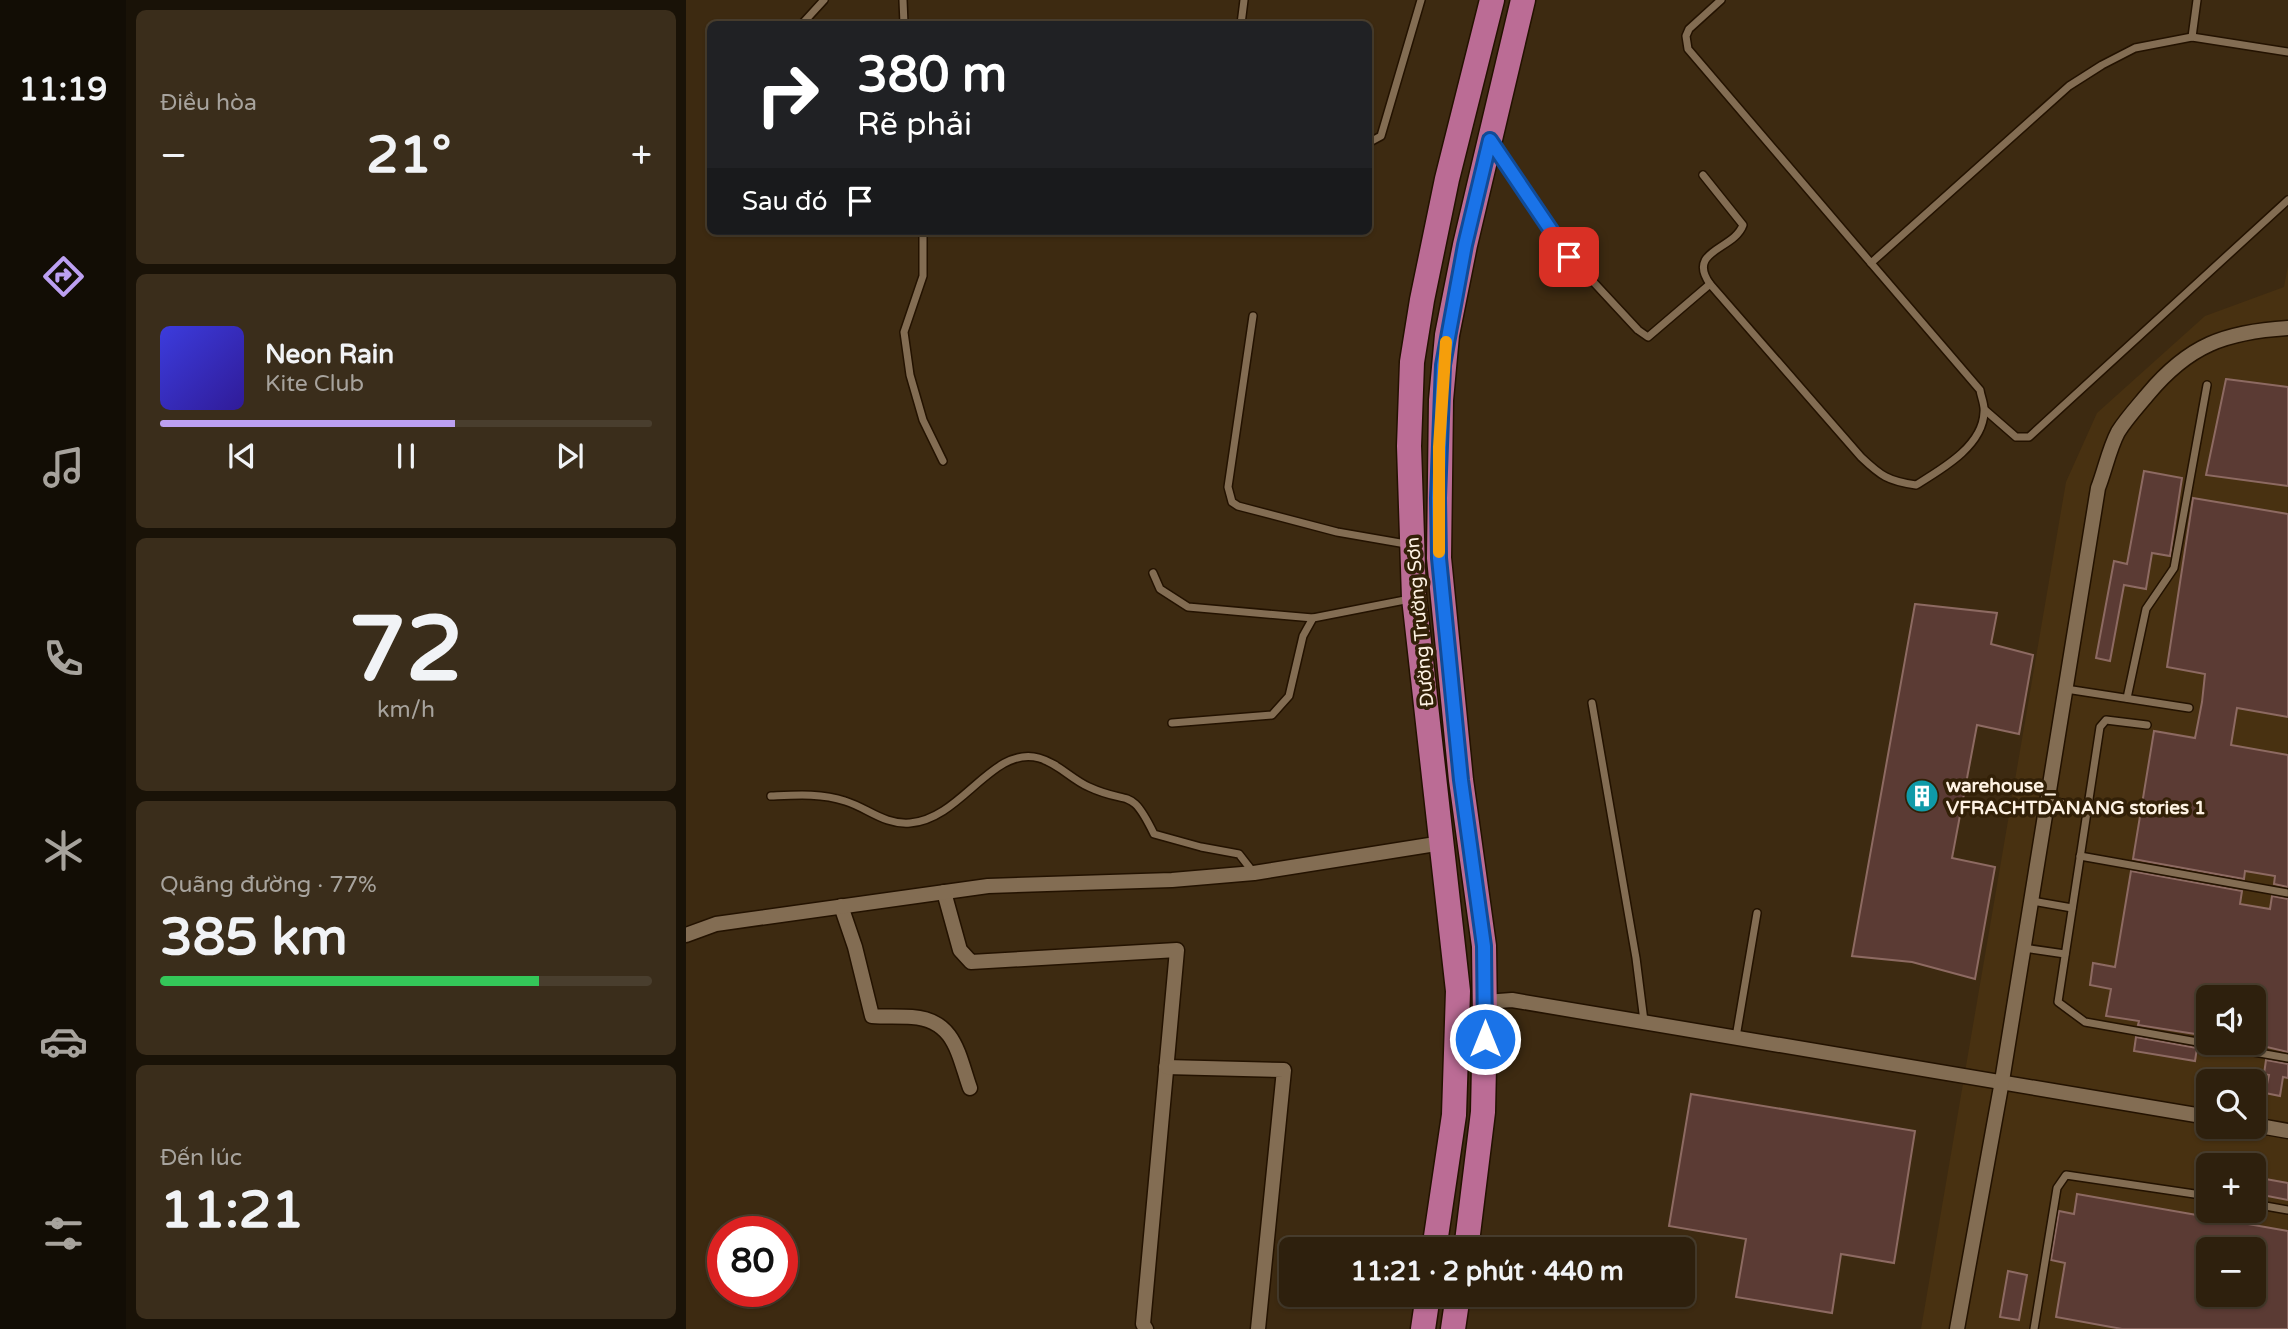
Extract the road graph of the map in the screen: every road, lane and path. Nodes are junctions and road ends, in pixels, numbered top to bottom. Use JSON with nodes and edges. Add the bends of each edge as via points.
{"nodes":[{"id":1,"x":824,"y":0,"type":"edge"},
{"id":2,"x":903,"y":0,"type":"edge"},
{"id":3,"x":1244,"y":0,"type":"edge"},
{"id":4,"x":1421,"y":0,"type":"edge"},
{"id":5,"x":1492,"y":0,"type":"edge"},
{"id":6,"x":1523,"y":0,"type":"edge"},
{"id":7,"x":1721,"y":0,"type":"edge"},
{"id":8,"x":2197,"y":0,"type":"edge"},
{"id":9,"x":805,"y":21,"type":"edge"},
{"id":10,"x":904,"y":21,"type":"edge"},
{"id":11,"x":1241,"y":21,"type":"edge"},
{"id":12,"x":2192,"y":37,"type":"junction"},
{"id":13,"x":2288,"y":52,"type":"edge"},
{"id":14,"x":1490,"y":140,"type":"junction"},
{"id":15,"x":1372,"y":141,"type":"edge"},
{"id":16,"x":1703,"y":175,"type":"dead end"},
{"id":17,"x":2288,"y":200,"type":"edge"},
{"id":18,"x":923,"y":235,"type":"edge"},
{"id":19,"x":1871,"y":262,"type":"junction"},
{"id":20,"x":1710,"y":284,"type":"junction"},
{"id":21,"x":1253,"y":316,"type":"dead end"},
{"id":22,"x":2288,"y":328,"type":"edge"},
{"id":23,"x":2207,"y":385,"type":"dead end"},
{"id":24,"x":1985,"y":410,"type":"junction"},
{"id":25,"x":943,"y":461,"type":"dead end"},
{"id":26,"x":1411,"y":544,"type":"junction"},
{"id":27,"x":1153,"y":572,"type":"dead end"},
{"id":28,"x":1414,"y":598,"type":"junction"},
{"id":29,"x":1313,"y":618,"type":"junction"},
{"id":30,"x":2066,"y":689,"type":"junction"},
{"id":31,"x":2127,"y":698,"type":"junction"},
{"id":32,"x":1591,"y":703,"type":"dead end"},
{"id":33,"x":2189,"y":708,"type":"dead end"},
{"id":34,"x":1172,"y":723,"type":"dead end"},
{"id":35,"x":2147,"y":725,"type":"dead end"},
{"id":36,"x":771,"y":796,"type":"dead end"},
{"id":37,"x":2048,"y":801,"type":"junction"},
{"id":38,"x":2087,"y":807,"type":"junction"},
{"id":39,"x":1442,"y":843,"type":"junction"},
{"id":40,"x":2080,"y":856,"type":"junction"},
{"id":41,"x":1254,"y":873,"type":"junction"},
{"id":42,"x":944,"y":892,"type":"junction"},
{"id":43,"x":2288,"y":892,"type":"edge"},
{"id":44,"x":2032,"y":901,"type":"junction"},
{"id":45,"x":841,"y":906,"type":"junction"},
{"id":46,"x":2072,"y":908,"type":"junction"},
{"id":47,"x":1757,"y":913,"type":"dead end"},
{"id":48,"x":686,"y":935,"type":"edge"},
{"id":49,"x":2024,"y":948,"type":"junction"},
{"id":50,"x":2065,"y":954,"type":"junction"},
{"id":51,"x":1485,"y":1002,"type":"junction"},
{"id":52,"x":1644,"y":1022,"type":"junction"},
{"id":53,"x":1736,"y":1037,"type":"junction"},
{"id":54,"x":2288,"y":1058,"type":"edge"},
{"id":55,"x":1166,"y":1067,"type":"junction"},
{"id":56,"x":2002,"y":1081,"type":"junction"},
{"id":57,"x":971,"y":1088,"type":"dead end"},
{"id":58,"x":2196,"y":1115,"type":"edge"},
{"id":59,"x":2266,"y":1127,"type":"edge"},
{"id":60,"x":2288,"y":1131,"type":"edge"},
{"id":61,"x":2196,"y":1194,"type":"edge"},
{"id":62,"x":2266,"y":1206,"type":"edge"},
{"id":63,"x":2288,"y":1209,"type":"edge"},
{"id":64,"x":1436,"y":1237,"type":"edge"},
{"id":65,"x":1468,"y":1237,"type":"edge"},
{"id":66,"x":1426,"y":1307,"type":"edge"},
{"id":67,"x":1456,"y":1307,"type":"edge"},
{"id":68,"x":1146,"y":1329,"type":"edge"},
{"id":69,"x":1258,"y":1329,"type":"edge"},
{"id":70,"x":1423,"y":1329,"type":"edge"},
{"id":71,"x":1453,"y":1329,"type":"edge"},
{"id":72,"x":1957,"y":1329,"type":"edge"},
{"id":73,"x":2034,"y":1329,"type":"edge"}],
"edges":[{"from":1,"to":9,"type":"lane"},
{"from":2,"to":10,"type":"lane"},
{"from":3,"to":11,"type":"lane"},
{"from":4,"to":15,"type":"lane","via":[[1381,136]]},
{"from":5,"to":26,"type":"highway","name":"Đường Trường Sơn","via":[[1447,179],[1416,332],[1410,394]]},
{"from":6,"to":14,"type":"highway","name":"Đường Trường Sơn"},
{"from":7,"to":19,"type":"lane","via":[[1689,29],[1688,49]]},
{"from":8,"to":12,"type":"lane"},
{"from":12,"to":13,"type":"lane"},
{"from":12,"to":19,"type":"lane","via":[[2135,48],[2069,86]]},
{"from":14,"to":20,"type":"lane","via":[[1578,269],[1648,337]]},
{"from":14,"to":51,"type":"highway","name":"Đường Trường Sơn","via":[[1444,355],[1438,498],[1439,558],[1484,946]]},
{"from":16,"to":20,"type":"lane","via":[[1743,225],[1706,259],[1704,273]]},
{"from":17,"to":24,"type":"lane","via":[[2029,437],[2015,437]]},
{"from":18,"to":25,"type":"lane","via":[[923,276],[904,332],[923,419]]},
{"from":19,"to":24,"type":"lane","via":[[1980,390]]},
{"from":20,"to":24,"type":"lane","via":[[1881,476],[1916,485],[1940,470],[1980,430]]},
{"from":21,"to":26,"type":"lane","via":[[1228,487],[1231,502],[1337,532]]},
{"from":22,"to":30,"type":"street","via":[[2218,340],[2184,357],[2118,433],[2098,488]]},
{"from":23,"to":31,"type":"lane","via":[[2174,568],[2146,609]]},
{"from":26,"to":28,"type":"highway","name":"Đường Trường Sơn"},
{"from":27,"to":29,"type":"lane","via":[[1160,589],[1188,607]]},
{"from":28,"to":29,"type":"lane"},
{"from":28,"to":39,"type":"highway","name":"Đường Trường Sơn"},
{"from":29,"to":34,"type":"lane","via":[[1303,636],[1289,696],[1272,715]]},
{"from":30,"to":31,"type":"lane"},
{"from":30,"to":37,"type":"street"},
{"from":31,"to":33,"type":"lane"},
{"from":32,"to":52,"type":"lane"},
{"from":35,"to":38,"type":"lane","via":[[2106,720],[2100,727]]},
{"from":36,"to":41,"type":"lane","via":[[831,797],[885,820],[912,823],[952,806],[1004,762],[1037,757],[1087,786],[1128,797],[1154,834],[1239,854]]},
{"from":37,"to":38,"type":"lane"},
{"from":37,"to":44,"type":"street"},
{"from":38,"to":40,"type":"lane"},
{"from":39,"to":41,"type":"street"},
{"from":39,"to":64,"type":"highway","name":"Đường Trường Sơn","via":[[1457,958],[1459,1022],[1454,1115]]},
{"from":40,"to":43,"type":"lane"},
{"from":40,"to":46,"type":"lane"},
{"from":41,"to":42,"type":"street"},
{"from":42,"to":45,"type":"street"},
{"from":42,"to":55,"type":"street","via":[[960,950],[971,962],[1177,950]]},
{"from":44,"to":46,"type":"lane"},
{"from":44,"to":49,"type":"street"},
{"from":45,"to":48,"type":"street","via":[[716,923]]},
{"from":45,"to":57,"type":"street","via":[[872,1016],[936,1022],[953,1038]]},
{"from":46,"to":50,"type":"lane"},
{"from":47,"to":53,"type":"lane"},
{"from":49,"to":50,"type":"lane"},
{"from":49,"to":56,"type":"street"},
{"from":50,"to":54,"type":"lane","via":[[2058,1002],[2085,1022]]},
{"from":51,"to":52,"type":"street","via":[[1512,1000]]},
{"from":51,"to":65,"type":"highway","name":"Đường Trường Sơn","via":[[1483,1112]]},
{"from":52,"to":53,"type":"street"},
{"from":53,"to":56,"type":"street"},
{"from":55,"to":68,"type":"street"},
{"from":55,"to":69,"type":"street","via":[[1284,1070]]},
{"from":56,"to":58,"type":"street"},
{"from":56,"to":72,"type":"street"},
{"from":59,"to":60,"type":"street"},
{"from":61,"to":73,"type":"lane","via":[[2066,1175],[2057,1188]]},
{"from":62,"to":63,"type":"lane"},
{"from":66,"to":70,"type":"highway"},
{"from":67,"to":71,"type":"highway"}]}
